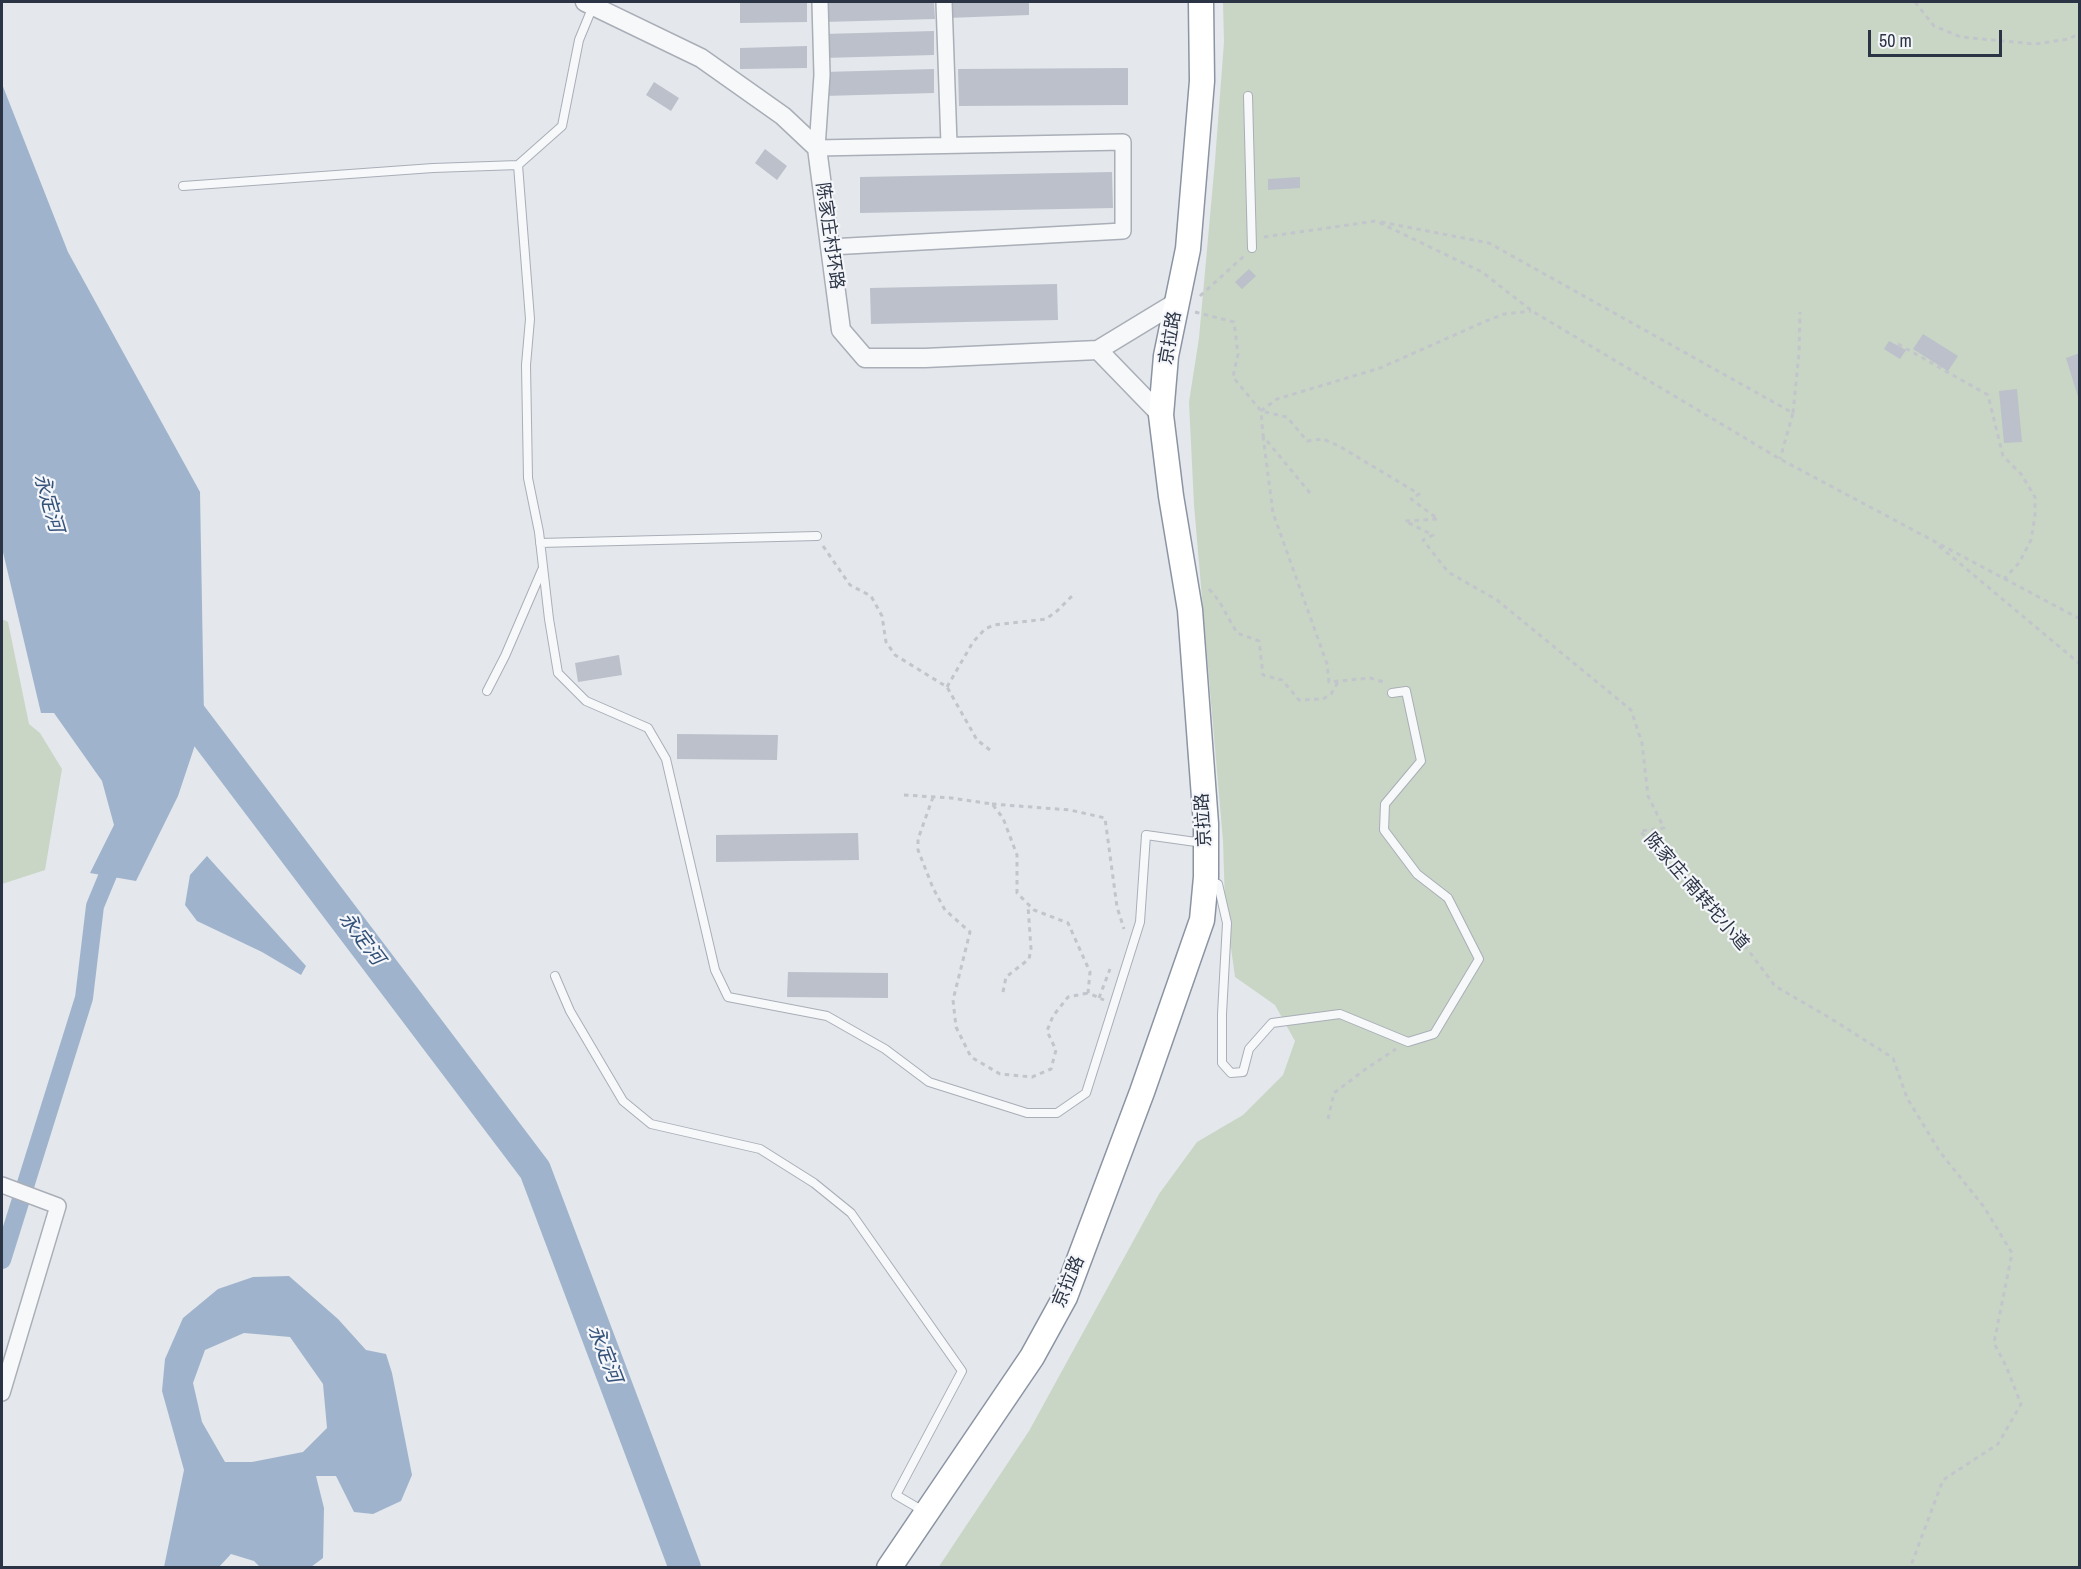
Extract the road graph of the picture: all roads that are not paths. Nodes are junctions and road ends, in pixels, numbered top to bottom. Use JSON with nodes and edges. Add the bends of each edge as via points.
{"nodes":[{"id":1,"x":819,"y":2,"type":"edge"},
{"id":2,"x":944,"y":2,"type":"edge"},
{"id":3,"x":1201,"y":2,"type":"edge"},
{"id":4,"x":591,"y":3,"type":"edge"},
{"id":5,"x":1248,"y":96,"type":"dead end"},
{"id":6,"x":950,"y":144,"type":"junction"},
{"id":7,"x":817,"y":148,"type":"junction"},
{"id":8,"x":518,"y":165,"type":"junction"},
{"id":9,"x":183,"y":186,"type":"dead end"},
{"id":10,"x":830,"y":246,"type":"junction"},
{"id":11,"x":1252,"y":248,"type":"road end"},
{"id":12,"x":1183,"y":306,"type":"junction"},
{"id":13,"x":1098,"y":350,"type":"junction"},
{"id":14,"x":1161,"y":415,"type":"junction"},
{"id":15,"x":817,"y":536,"type":"road end"},
{"id":16,"x":540,"y":543,"type":"junction"},
{"id":17,"x":543,"y":568,"type":"junction"},
{"id":18,"x":487,"y":691,"type":"dead end"},
{"id":19,"x":1392,"y":693,"type":"road end"},
{"id":20,"x":1206,"y":844,"type":"junction"},
{"id":21,"x":1206,"y":877,"type":"junction"},
{"id":22,"x":555,"y":976,"type":"dead end"},
{"id":23,"x":2,"y":1185,"type":"edge"},
{"id":24,"x":2,"y":1393,"type":"edge"},
{"id":25,"x":926,"y":1512,"type":"junction"},
{"id":26,"x":889,"y":1568,"type":"edge"}],
"edges":[{"from":1,"to":7,"type":"street","via":[[822,75]]},
{"from":2,"to":6,"type":"street"},
{"from":3,"to":12,"type":"highway","name":"京拉路","via":[[1202,81]]},
{"from":4,"to":7,"type":"street","via":[[701,58],[783,116]]},
{"from":4,"to":8,"type":"lane","via":[[579,40],[562,126]]},
{"from":5,"to":11,"type":"lane"},
{"from":6,"to":7,"type":"street"},
{"from":6,"to":10,"type":"street","via":[[1123,142],[1123,231]]},
{"from":7,"to":10,"type":"street","name":"陈家庄村环路"},
{"from":8,"to":9,"type":"lane"},
{"from":8,"to":16,"type":"lane","via":[[530,319],[526,365],[528,478]]},
{"from":10,"to":13,"type":"street","name":"陈家庄村环路","via":[[841,330],[865,358]]},
{"from":12,"to":13,"type":"street"},
{"from":12,"to":14,"type":"highway","name":"京拉路","via":[[1166,356]]},
{"from":13,"to":14,"type":"street"},
{"from":14,"to":20,"type":"highway","name":"京拉路","via":[[1190,610]]},
{"from":15,"to":16,"type":"lane"},
{"from":16,"to":17,"type":"lane"},
{"from":17,"to":18,"type":"lane"},
{"from":17,"to":20,"type":"lane","via":[[558,673],[585,701],[648,728],[666,759],[715,970],[728,997],[827,1016],[885,1049],[929,1082],[1028,1113],[1057,1113],[1086,1093],[1140,922],[1146,836]]},
{"from":19,"to":21,"type":"lane","via":[[1406,691],[1421,761],[1385,804],[1384,830],[1417,874],[1448,898],[1479,959],[1434,1034],[1408,1042],[1340,1014],[1272,1023],[1249,1049],[1242,1072],[1231,1073],[1222,1063],[1227,923],[1218,884]]},
{"from":20,"to":21,"type":"highway","name":"京拉路"},
{"from":21,"to":25,"type":"highway","name":"京拉路","via":[[1202,920],[1065,1297],[1032,1357]]},
{"from":22,"to":25,"type":"lane","via":[[570,1011],[623,1101],[651,1124],[760,1149],[814,1183],[851,1213],[962,1371],[896,1495]]},
{"from":23,"to":24,"type":"street","via":[[58,1206]]},
{"from":25,"to":26,"type":"highway","name":"京拉路"}]}
